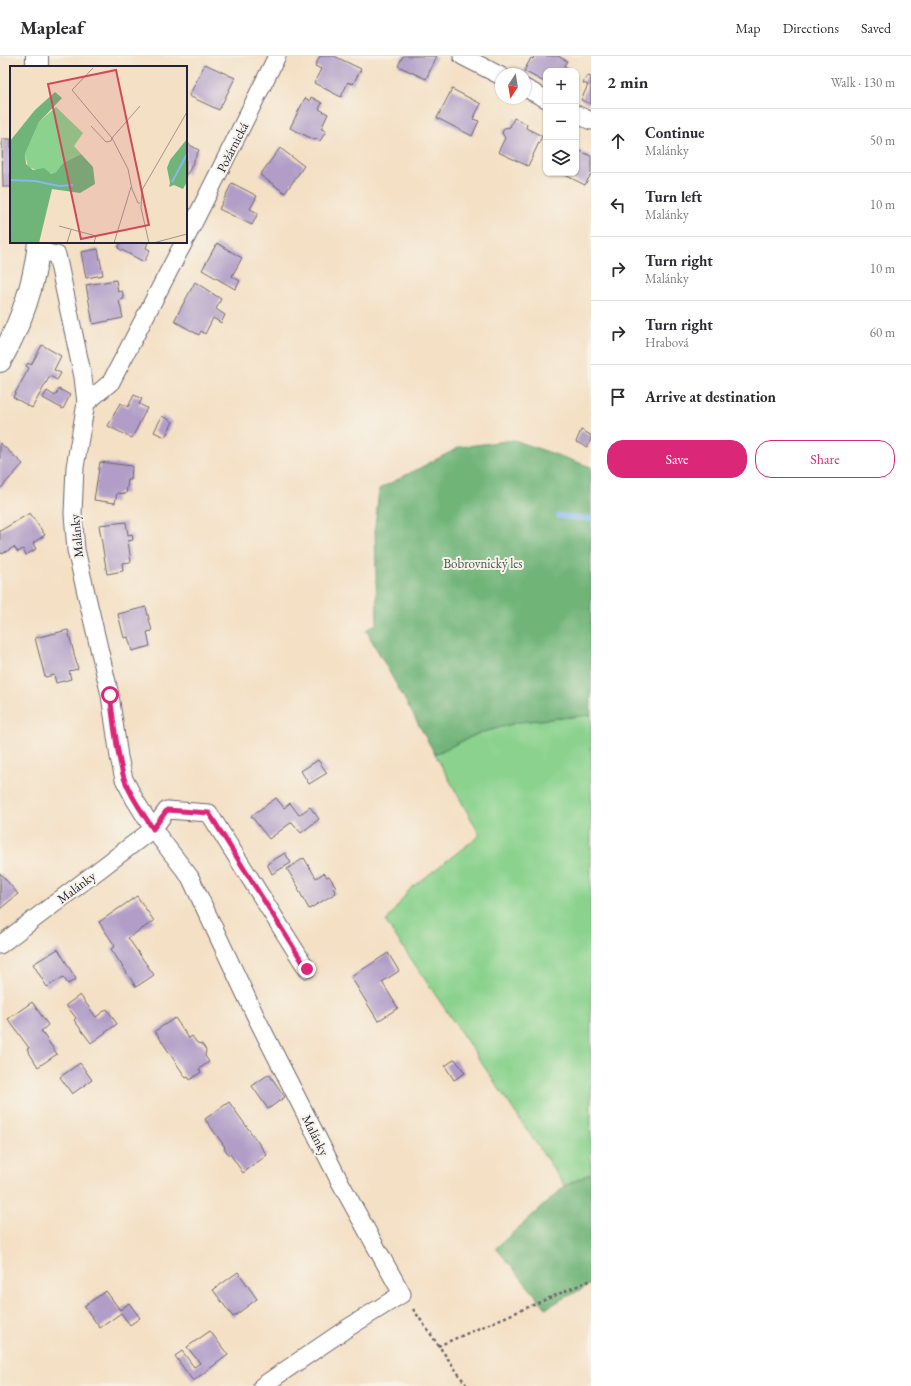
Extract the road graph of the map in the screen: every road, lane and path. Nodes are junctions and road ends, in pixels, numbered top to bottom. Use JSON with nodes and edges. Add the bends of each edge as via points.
{"nodes":[{"id":1,"x":277,"y":56,"type":"edge"},
{"id":2,"x":462,"y":56,"type":"edge"},
{"id":3,"x":495,"y":73,"type":"edge"},
{"id":4,"x":531,"y":91,"type":"edge"},
{"id":5,"x":543,"y":97,"type":"edge"},
{"id":6,"x":579,"y":115,"type":"edge"},
{"id":7,"x":591,"y":121,"type":"edge"},
{"id":8,"x":187,"y":236,"type":"edge"},
{"id":9,"x":183,"y":243,"type":"edge"},
{"id":10,"x":38,"y":247,"type":"edge"},
{"id":11,"x":0,"y":361,"type":"edge"},
{"id":12,"x":86,"y":403,"type":"junction"},
{"id":13,"x":153,"y":829,"type":"junction"},
{"id":14,"x":0,"y":945,"type":"edge"},
{"id":15,"x":307,"y":969,"type":"dead end"},
{"id":16,"x":591,"y":1280,"type":"edge"},
{"id":17,"x":402,"y":1294,"type":"junction"},
{"id":18,"x":438,"y":1346,"type":"junction"},
{"id":19,"x":262,"y":1386,"type":"edge"},
{"id":20,"x":466,"y":1386,"type":"edge"}],
"edges":[{"from":1,"to":8,"type":"street","name":"Požárnická"},
{"from":2,"to":3,"type":"street"},
{"from":4,"to":5,"type":"street"},
{"from":6,"to":7,"type":"street"},
{"from":9,"to":12,"type":"street","via":[[111,382]]},
{"from":10,"to":11,"type":"street","via":[[31,284],[20,319]]},
{"from":10,"to":12,"type":"street","name":"Malánky","via":[[57,255],[83,377]]},
{"from":12,"to":13,"type":"street","name":"Malánky","via":[[75,467],[73,514],[76,550],[110,695],[124,779]]},
{"from":13,"to":14,"type":"street","name":"Malánky"},
{"from":13,"to":15,"type":"street","name":"Malánky","via":[[167,810],[209,813]]},
{"from":13,"to":17,"type":"street","name":"Malánky","via":[[190,877],[255,1014],[340,1182]]},
{"from":16,"to":18,"type":"path"},
{"from":17,"to":18,"type":"path"},
{"from":17,"to":19,"type":"street"},
{"from":18,"to":20,"type":"path"}]}
